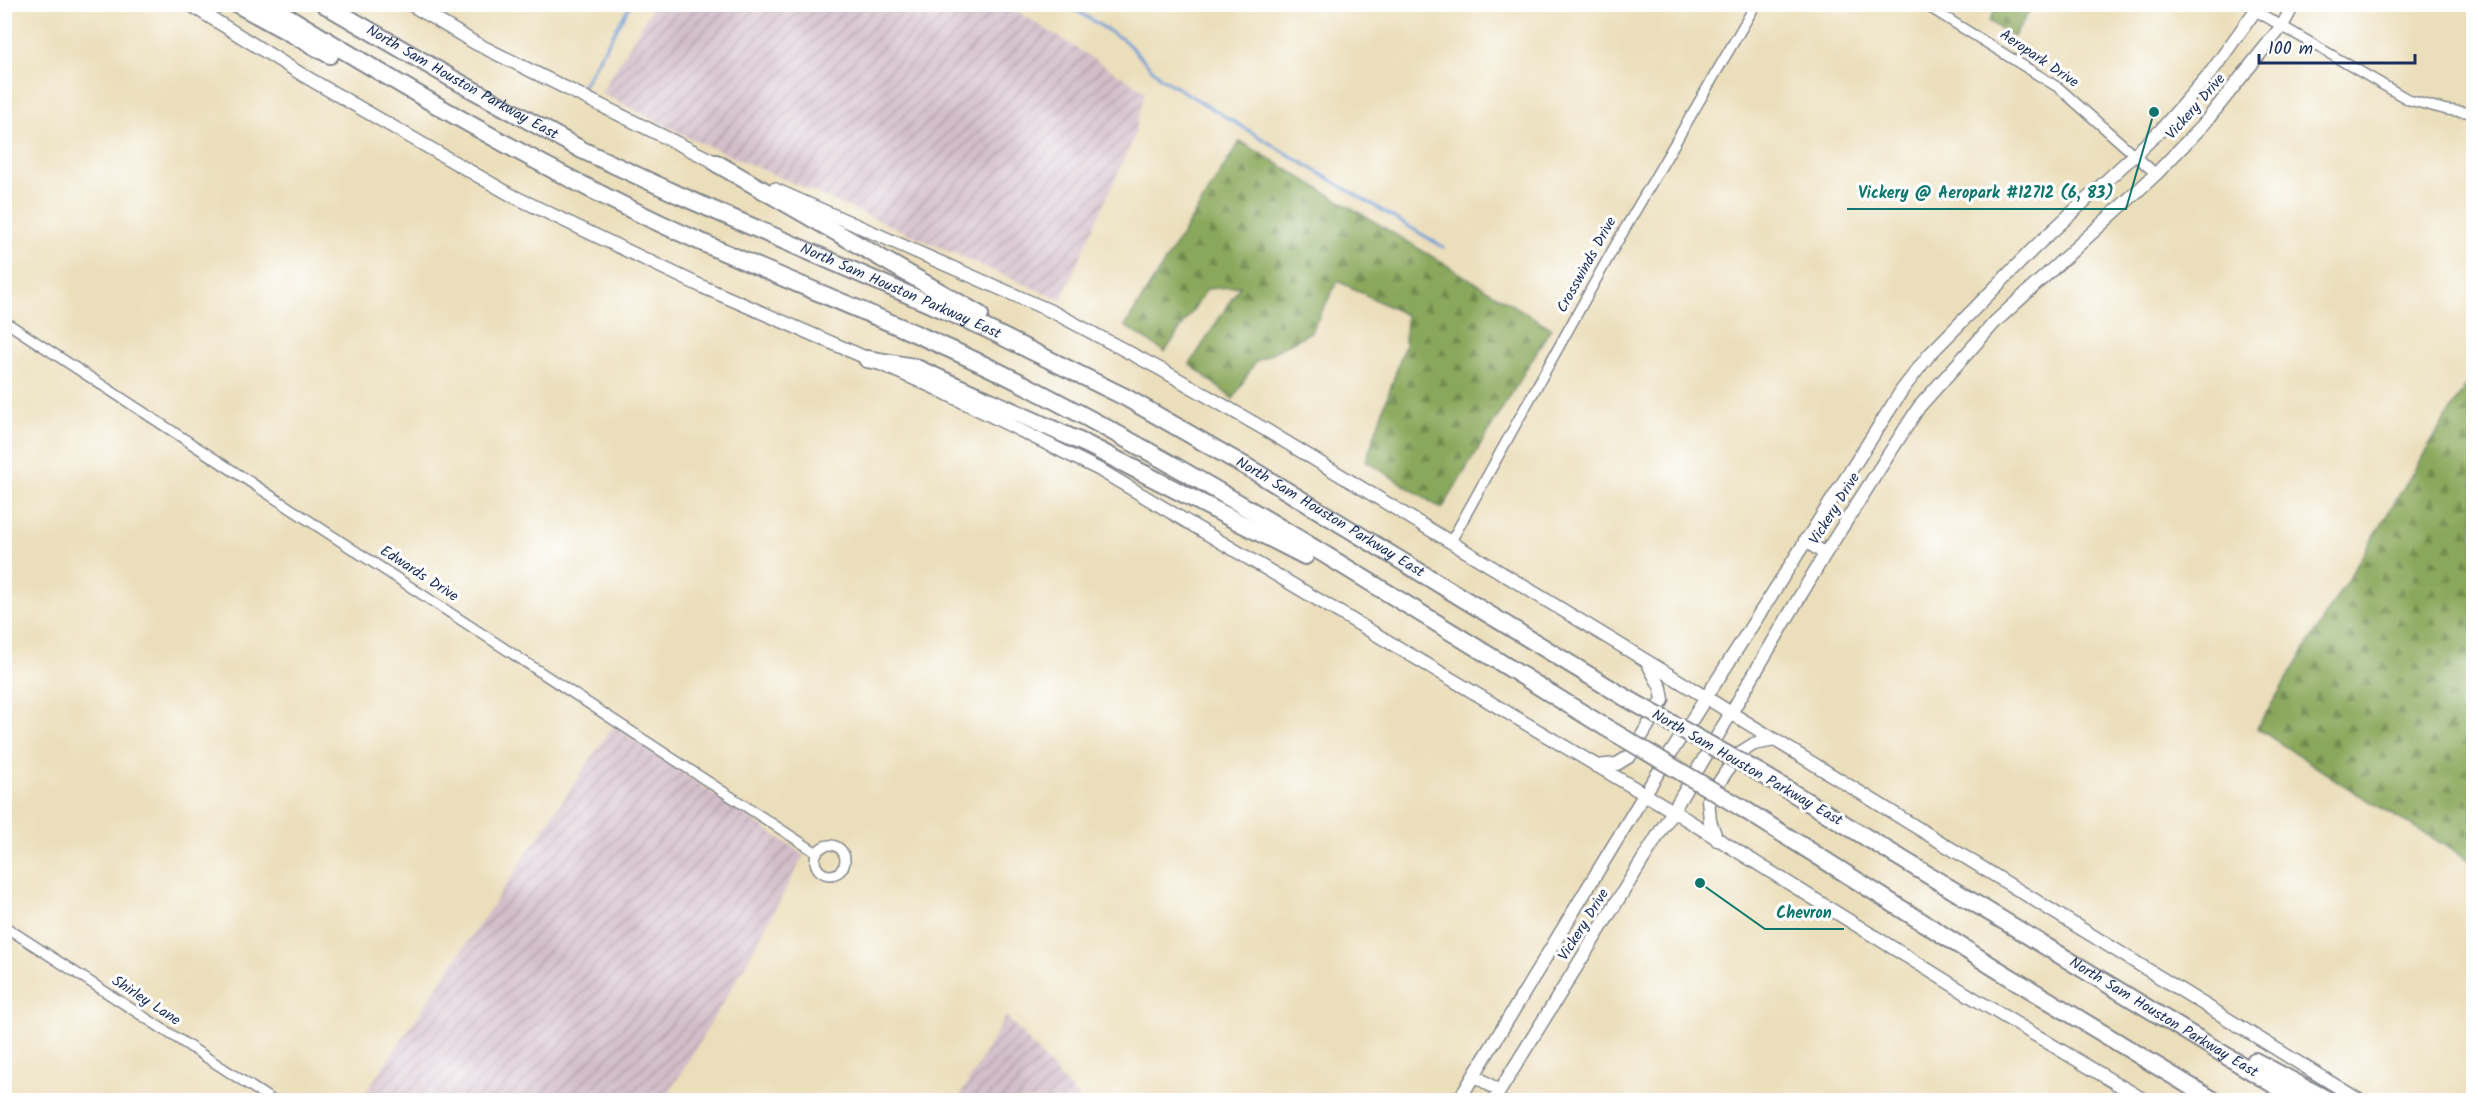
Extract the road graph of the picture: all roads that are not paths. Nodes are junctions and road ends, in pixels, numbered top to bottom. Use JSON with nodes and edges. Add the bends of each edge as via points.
{"nodes":[{"id":1,"x":189,"y":4,"type":"edge"},
{"id":2,"x":237,"y":4,"type":"edge"},
{"id":3,"x":267,"y":4,"type":"edge"},
{"id":4,"x":324,"y":4,"type":"edge"},
{"id":5,"x":341,"y":4,"type":"edge"},
{"id":6,"x":410,"y":4,"type":"edge"},
{"id":7,"x":1756,"y":4,"type":"edge"},
{"id":8,"x":1924,"y":4,"type":"edge"},
{"id":9,"x":2294,"y":4,"type":"edge"},
{"id":10,"x":2258,"y":8,"type":"edge"},
{"id":11,"x":2282,"y":26,"type":"junction"},
{"id":12,"x":453,"y":79,"type":"junction"},
{"id":13,"x":2474,"y":113,"type":"edge"},
{"id":14,"x":499,"y":142,"type":"junction"},
{"id":15,"x":2136,"y":154,"type":"junction"},
{"id":16,"x":716,"y":163,"type":"junction"},
{"id":17,"x":2156,"y":174,"type":"junction"},
{"id":18,"x":1979,"y":306,"type":"junction"},
{"id":19,"x":4,"y":321,"type":"edge"},
{"id":20,"x":1995,"y":322,"type":"junction"},
{"id":21,"x":867,"y":359,"type":"junction"},
{"id":22,"x":1084,"y":376,"type":"junction"},
{"id":23,"x":1805,"y":540,"type":"junction"},
{"id":24,"x":1450,"y":543,"type":"junction"},
{"id":25,"x":1825,"y":554,"type":"junction"},
{"id":26,"x":1418,"y":612,"type":"junction"},
{"id":27,"x":1647,"y":662,"type":"junction"},
{"id":28,"x":1705,"y":699,"type":"junction"},
{"id":29,"x":1729,"y":713,"type":"junction"},
{"id":30,"x":1774,"y":740,"type":"junction"},
{"id":31,"x":1596,"y":766,"type":"junction"},
{"id":32,"x":1644,"y":795,"type":"junction"},
{"id":33,"x":1673,"y":811,"type":"junction"},
{"id":34,"x":1717,"y":840,"type":"junction"},
{"id":35,"x":817,"y":853,"type":"dead end"},
{"id":36,"x":1993,"y":913,"type":"junction"},
{"id":37,"x":4,"y":926,"type":"edge"},
{"id":38,"x":1474,"y":1075,"type":"junction"},
{"id":39,"x":1496,"y":1096,"type":"edge"},
{"id":40,"x":272,"y":1101,"type":"edge"},
{"id":41,"x":1459,"y":1101,"type":"edge"},
{"id":42,"x":2144,"y":1101,"type":"edge"},
{"id":43,"x":2213,"y":1101,"type":"edge"},
{"id":44,"x":2299,"y":1101,"type":"edge"},
{"id":45,"x":2328,"y":1101,"type":"edge"},
{"id":46,"x":2359,"y":1101,"type":"edge"}],
"edges":[{"from":1,"to":21,"type":"main road","via":[[301,74],[513,196],[703,287]]},
{"from":2,"to":14,"type":"highway"},
{"from":3,"to":14,"type":"highway","name":"North Sam Houston Parkway East"},
{"from":4,"to":12,"type":"highway","name":"North Sam Houston Parkway East"},
{"from":5,"to":12,"type":"highway"},
{"from":6,"to":16,"type":"main road","name":"North Sam Houston Parkway East","via":[[476,43]]},
{"from":7,"to":24,"type":"street","name":"Crosswinds Drive","via":[[1612,251]]},
{"from":8,"to":15,"type":"street","name":"Aeropark Drive","via":[[2059,88]]},
{"from":9,"to":11,"type":"main road","name":"Vickery Drive"},
{"from":10,"to":11,"type":"street"},
{"from":10,"to":15,"type":"main road","name":"Vickery Drive","via":[[2212,70]]},
{"from":11,"to":13,"type":"street","via":[[2409,100]]},
{"from":11,"to":17,"type":"main road","name":"Vickery Drive","via":[[2203,125]]},
{"from":12,"to":22,"type":"highway","name":"North Sam Houston Parkway East","via":[[629,173],[923,300]]},
{"from":14,"to":26,"type":"highway","name":"North Sam Houston Parkway East","via":[[673,230],[1020,383],[1175,466]]},
{"from":15,"to":17,"type":"street","name":"Aeropark Drive"},
{"from":15,"to":18,"type":"main road","name":"Vickery Drive","via":[[2034,248]]},
{"from":16,"to":22,"type":"highway"},
{"from":16,"to":24,"type":"main road","name":"North Sam Houston Parkway East","via":[[1053,312],[1257,425]]},
{"from":17,"to":20,"type":"main road","name":"Vickery Drive"},
{"from":18,"to":20,"type":"main road"},
{"from":18,"to":23,"type":"main road","name":"Vickery Drive","via":[[1929,355],[1902,390]]},
{"from":19,"to":35,"type":"street","name":"Edwards Drive"},
{"from":20,"to":25,"type":"main road","name":"Vickery Drive","via":[[1919,407]]},
{"from":21,"to":26,"type":"highway","via":[[914,368],[1088,445]]},
{"from":21,"to":31,"type":"main road","via":[[931,386],[1100,470]]},
{"from":22,"to":36,"type":"highway","name":"North Sam Houston Parkway East","bridge":true,"via":[[1251,469],[1626,698],[1760,773]]},
{"from":23,"to":25,"type":"main road"},
{"from":23,"to":28,"type":"main road","name":"Vickery Drive"},
{"from":24,"to":27,"type":"main road","name":"North Sam Houston Parkway East"},
{"from":25,"to":29,"type":"main road","name":"Vickery Drive"},
{"from":26,"to":43,"type":"highway","name":"North Sam Houston Parkway East","bridge":true},
{"from":27,"to":28,"type":"main road","name":"North Sam Houston Parkway East"},
{"from":27,"to":31,"type":"main road","via":[[1663,700],[1630,756],[1617,764]]},
{"from":28,"to":29,"type":"main road","name":"North Sam Houston Parkway East"},
{"from":28,"to":32,"type":"main road","name":"Vickery Drive"},
{"from":29,"to":30,"type":"main road","name":"North Sam Houston Parkway East"},
{"from":29,"to":33,"type":"main road","name":"Vickery Drive"},
{"from":30,"to":34,"type":"main road","via":[[1754,744],[1738,754],[1708,799]]},
{"from":30,"to":46,"type":"main road","name":"North Sam Houston Parkway East"},
{"from":31,"to":32,"type":"main road"},
{"from":32,"to":33,"type":"main road"},
{"from":32,"to":38,"type":"main road","name":"Vickery Drive"},
{"from":33,"to":34,"type":"main road"},
{"from":33,"to":39,"type":"main road","name":"Vickery Drive"},
{"from":34,"to":42,"type":"main road"},
{"from":36,"to":44,"type":"highway","name":"North Sam Houston Parkway East"},
{"from":36,"to":45,"type":"highway"},
{"from":37,"to":40,"type":"street","name":"Shirley Lane"},
{"from":38,"to":39,"type":"main road"},
{"from":38,"to":41,"type":"main road","name":"Vickery Drive"}]}
